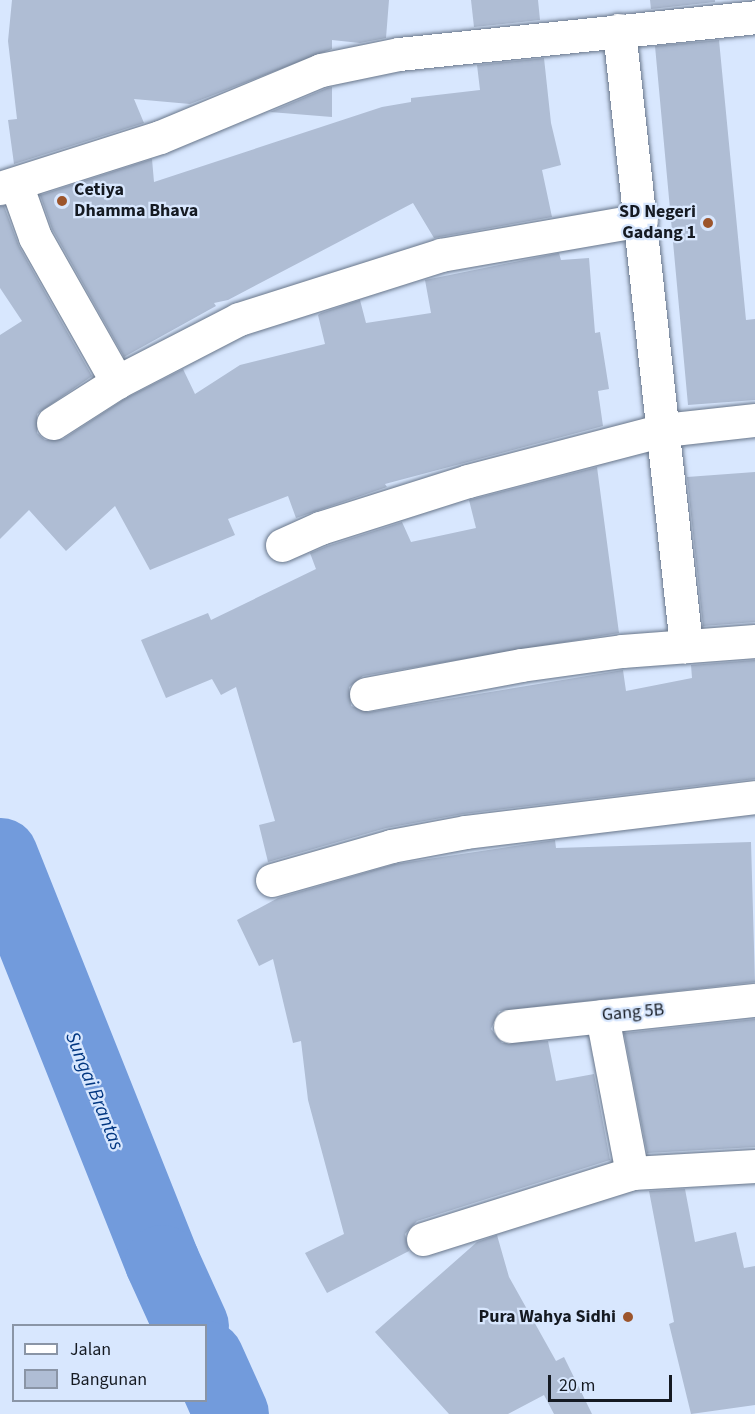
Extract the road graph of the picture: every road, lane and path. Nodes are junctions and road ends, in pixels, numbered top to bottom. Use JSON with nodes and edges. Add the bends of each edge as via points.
{"nodes":[{"id":1,"x":742,"y":12,"type":"edge"},
{"id":2,"x":619,"y":30,"type":"junction"},
{"id":3,"x":8,"y":186,"type":"edge"},
{"id":4,"x":641,"y":220,"type":"junction"},
{"id":5,"x":117,"y":382,"type":"junction"},
{"id":6,"x":755,"y":420,"type":"edge"},
{"id":7,"x":54,"y":423,"type":"dead end"},
{"id":8,"x":664,"y":430,"type":"junction"},
{"id":9,"x":282,"y":545,"type":"dead end"},
{"id":10,"x":755,"y":641,"type":"edge"},
{"id":11,"x":686,"y":646,"type":"junction"},
{"id":12,"x":366,"y":694,"type":"dead end"},
{"id":13,"x":755,"y":797,"type":"edge"},
{"id":14,"x":272,"y":880,"type":"dead end"},
{"id":15,"x":755,"y":1000,"type":"edge"},
{"id":16,"x":602,"y":1016,"type":"junction"},
{"id":17,"x":510,"y":1026,"type":"dead end"},
{"id":18,"x":755,"y":1166,"type":"edge"},
{"id":19,"x":632,"y":1173,"type":"junction"},
{"id":20,"x":423,"y":1239,"type":"dead end"}],
"edges":[{"from":1,"to":2,"type":"street"},
{"from":2,"to":3,"type":"street","via":[[399,54],[321,70],[160,137]]},
{"from":2,"to":4,"type":"street"},
{"from":3,"to":5,"type":"street"},
{"from":4,"to":5,"type":"street","via":[[441,255],[239,319]]},
{"from":4,"to":8,"type":"street"},
{"from":5,"to":7,"type":"street"},
{"from":6,"to":8,"type":"street"},
{"from":8,"to":9,"type":"street","via":[[468,481],[320,528]]},
{"from":8,"to":11,"type":"street"},
{"from":10,"to":11,"type":"street"},
{"from":11,"to":12,"type":"street","via":[[521,665]]},
{"from":13,"to":14,"type":"street","via":[[466,832],[391,846]]},
{"from":15,"to":16,"type":"street","name":"Gang 5B"},
{"from":16,"to":17,"type":"street","name":"Gang 5B"},
{"from":16,"to":19,"type":"street"},
{"from":18,"to":19,"type":"street"},
{"from":19,"to":20,"type":"street"}]}
